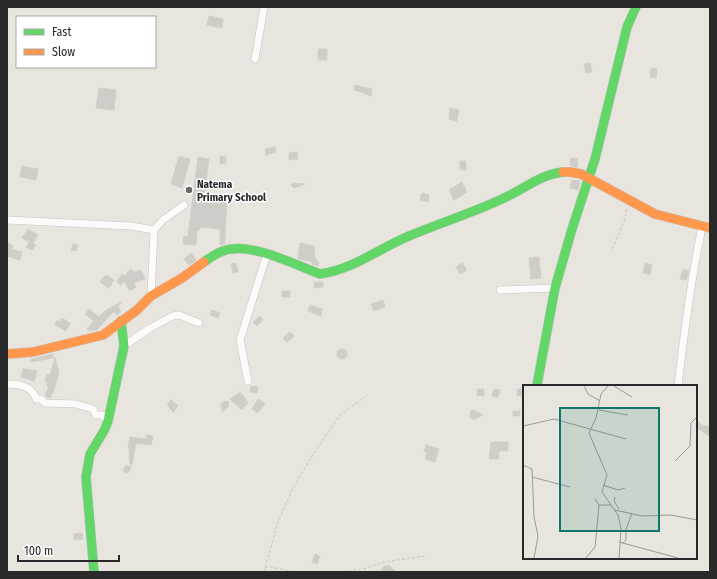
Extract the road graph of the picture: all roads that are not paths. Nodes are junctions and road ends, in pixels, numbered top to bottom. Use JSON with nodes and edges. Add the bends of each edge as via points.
{"nodes":[{"id":1,"x":264,"y":7,"type":"edge"},
{"id":2,"x":636,"y":7,"type":"edge"},
{"id":3,"x":255,"y":59,"type":"dead end"},
{"id":4,"x":588,"y":180,"type":"junction"},
{"id":5,"x":184,"y":206,"type":"dead end"},
{"id":6,"x":7,"y":220,"type":"edge"},
{"id":7,"x":706,"y":228,"type":"edge"},
{"id":8,"x":154,"y":230,"type":"junction"},
{"id":9,"x":267,"y":254,"type":"junction"},
{"id":10,"x":555,"y":288,"type":"junction"},
{"id":11,"x":500,"y":290,"type":"dead end"},
{"id":12,"x":151,"y":296,"type":"junction"},
{"id":13,"x":121,"y":321,"type":"junction"},
{"id":14,"x":199,"y":323,"type":"dead end"},
{"id":15,"x":124,"y":346,"type":"junction"},
{"id":16,"x":7,"y":354,"type":"edge"},
{"id":17,"x":248,"y":381,"type":"dead end"},
{"id":18,"x":7,"y":384,"type":"edge"},
{"id":19,"x":537,"y":385,"type":"dead end"},
{"id":20,"x":678,"y":385,"type":"edge"},
{"id":21,"x":108,"y":421,"type":"junction"},
{"id":22,"x":94,"y":572,"type":"edge"}],
"edges":[{"from":1,"to":3,"type":"street"},
{"from":2,"to":4,"type":"street","via":[[627,27]]},
{"from":4,"to":7,"type":"street","via":[[655,214]]},
{"from":4,"to":9,"type":"street","via":[[581,174],[570,172],[551,174],[503,199],[408,236],[342,269],[328,273],[313,272]]},
{"from":4,"to":10,"type":"street"},
{"from":5,"to":8,"type":"street","via":[[162,220]]},
{"from":6,"to":8,"type":"street","via":[[132,226]]},
{"from":7,"to":20,"type":"street","via":[[694,264]]},
{"from":8,"to":12,"type":"street"},
{"from":9,"to":12,"type":"street","via":[[237,248],[229,249],[212,256]]},
{"from":9,"to":17,"type":"street","via":[[240,340]]},
{"from":10,"to":11,"type":"street"},
{"from":10,"to":19,"type":"street"},
{"from":12,"to":13,"type":"street"},
{"from":13,"to":15,"type":"street"},
{"from":13,"to":16,"type":"street","via":[[103,335],[94,338],[33,352]]},
{"from":14,"to":15,"type":"street","via":[[179,315],[173,316]]},
{"from":15,"to":21,"type":"street"},
{"from":18,"to":21,"type":"street","via":[[29,388],[36,399],[41,399],[45,403],[76,404],[93,409],[96,415],[102,415]]},
{"from":21,"to":22,"type":"street","via":[[90,454],[86,477]]}]}
